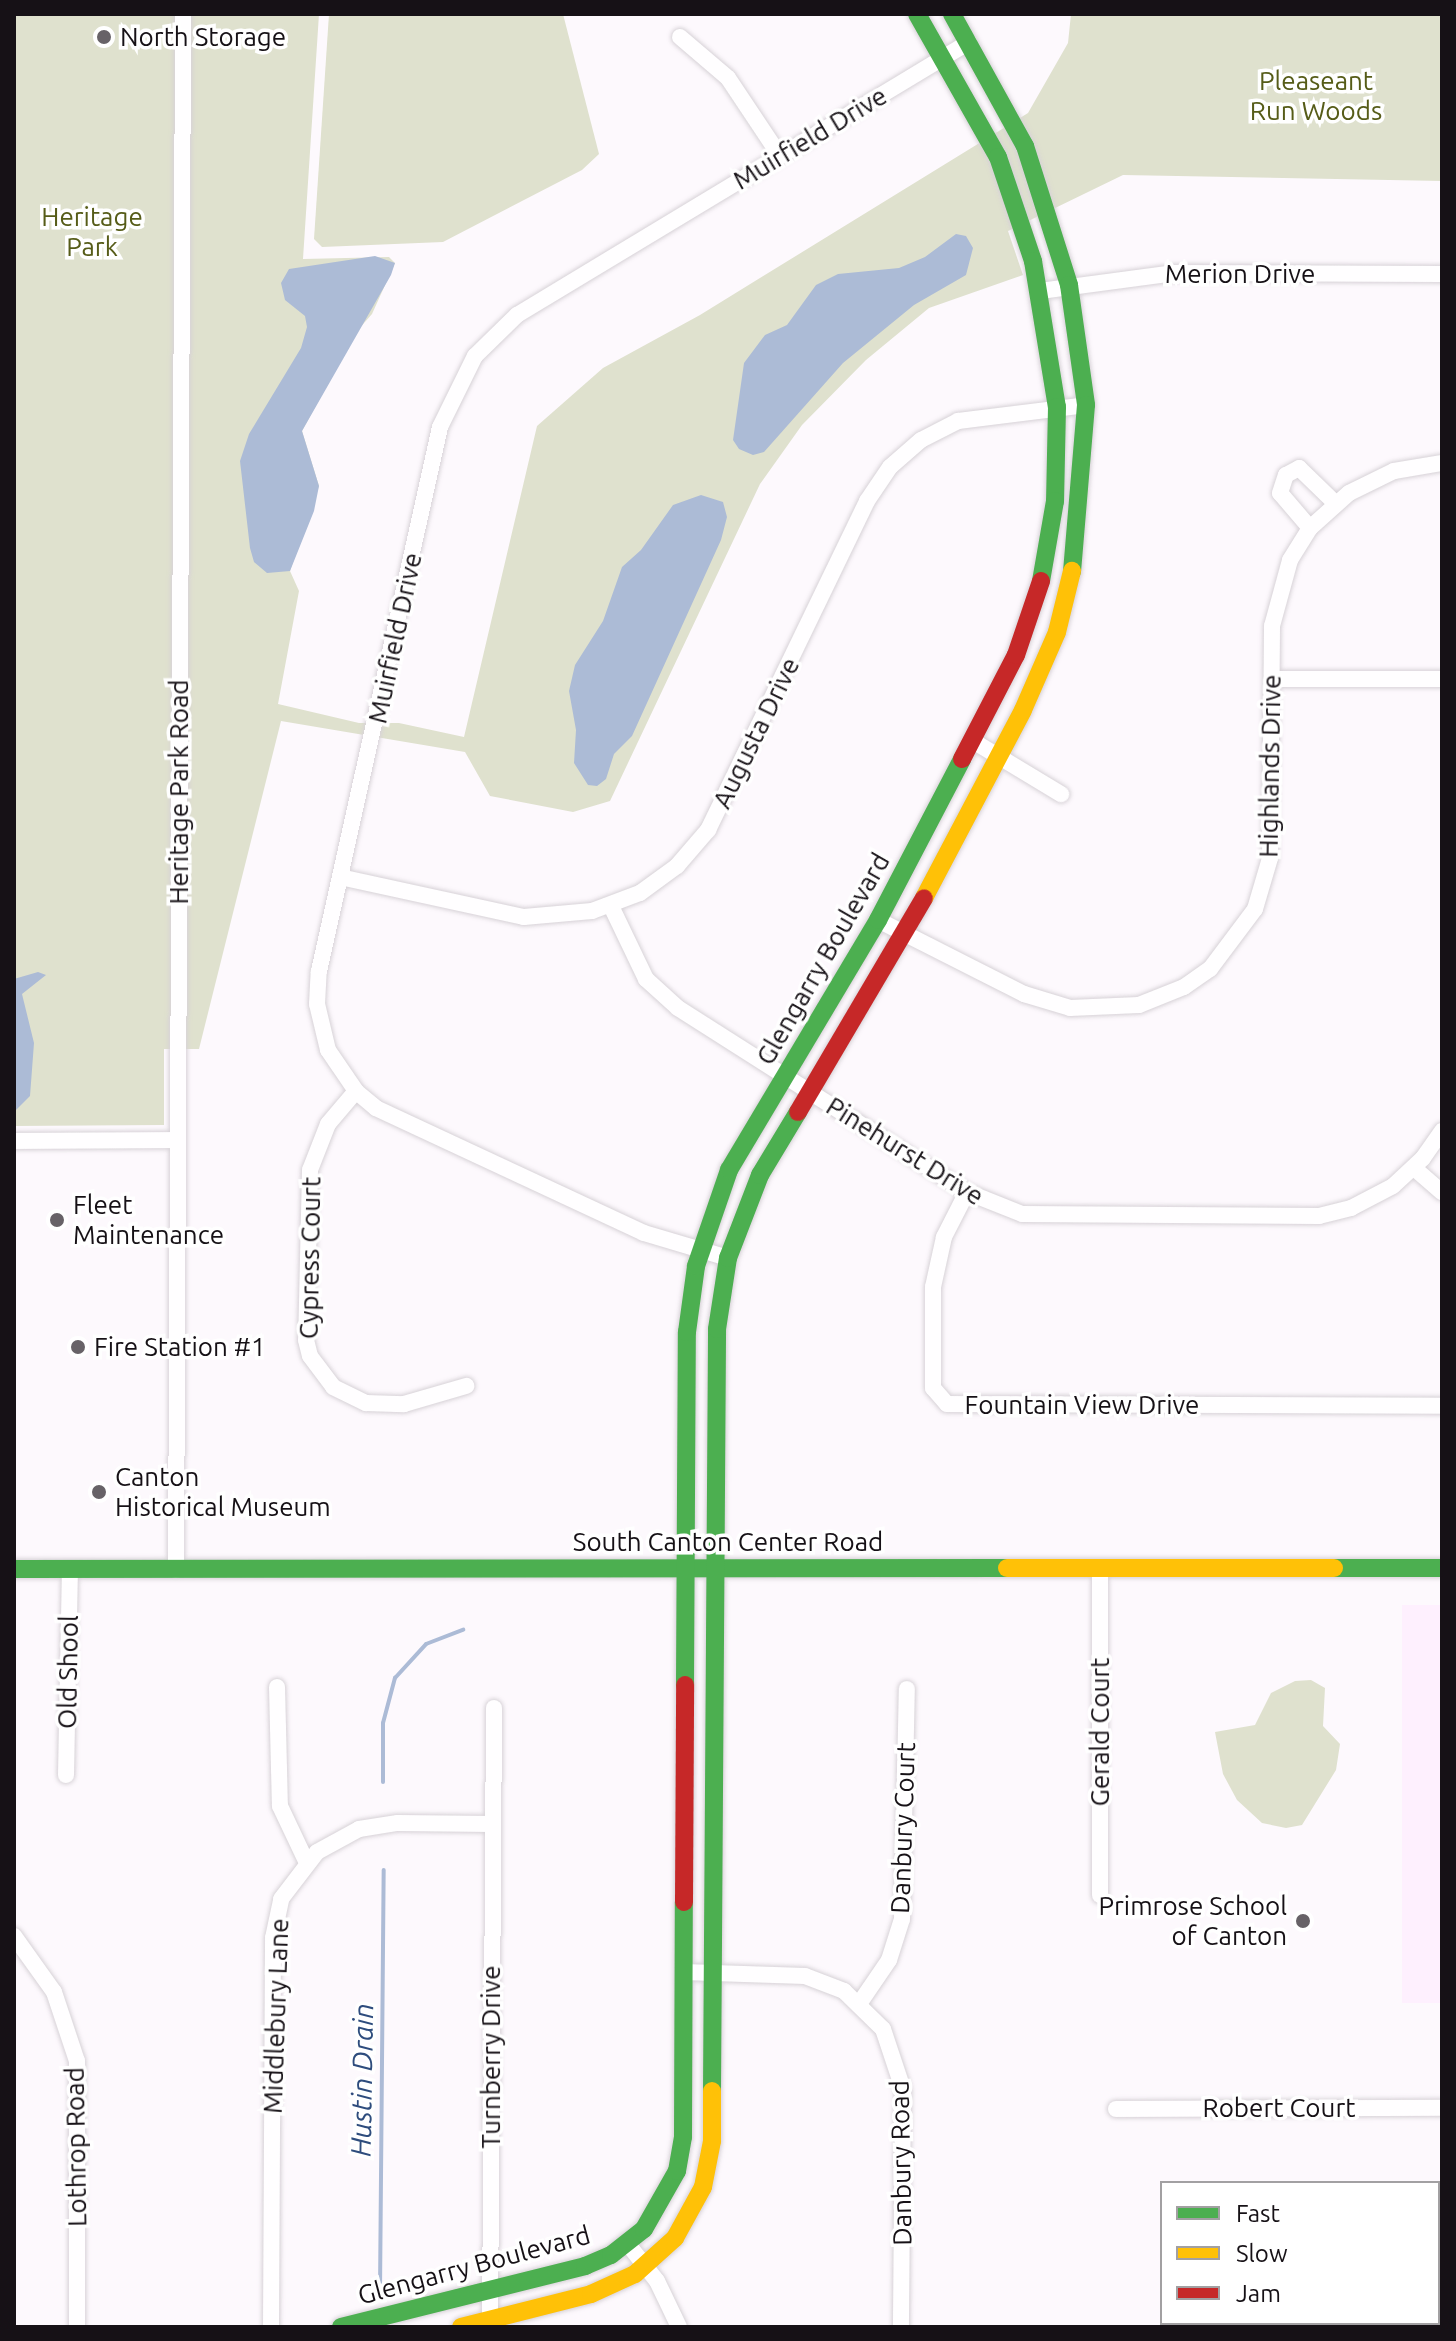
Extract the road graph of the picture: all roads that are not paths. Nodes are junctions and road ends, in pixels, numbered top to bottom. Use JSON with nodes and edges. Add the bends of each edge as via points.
{"nodes":[{"id":1,"x":183,"y":14,"type":"edge"},
{"id":2,"x":917,"y":14,"type":"edge"},
{"id":3,"x":952,"y":14,"type":"edge"},
{"id":4,"x":680,"y":37,"type":"dead end"},
{"id":5,"x":969,"y":42,"type":"junction"},
{"id":6,"x":943,"y":58,"type":"junction"},
{"id":7,"x":780,"y":156,"type":"junction"},
{"id":8,"x":1442,"y":274,"type":"edge"},
{"id":9,"x":1069,"y":285,"type":"junction"},
{"id":10,"x":1040,"y":291,"type":"junction"},
{"id":11,"x":1086,"y":405,"type":"junction"},
{"id":12,"x":1057,"y":407,"type":"junction"},
{"id":13,"x":1442,"y":463,"type":"edge"},
{"id":14,"x":1335,"y":503,"type":"junction"},
{"id":15,"x":1310,"y":528,"type":"junction"},
{"id":16,"x":1039,"y":590,"type":"junction"},
{"id":17,"x":1067,"y":599,"type":"junction"},
{"id":18,"x":1272,"y":679,"type":"junction"},
{"id":19,"x":1442,"y":679,"type":"edge"},
{"id":20,"x":973,"y":741,"type":"junction"},
{"id":21,"x":999,"y":755,"type":"junction"},
{"id":22,"x":1061,"y":794,"type":"dead end"},
{"id":23,"x":340,"y":877,"type":"junction"},
{"id":24,"x":611,"y":906,"type":"junction"},
{"id":25,"x":878,"y":920,"type":"junction"},
{"id":26,"x":905,"y":934,"type":"junction"},
{"id":27,"x":786,"y":1077,"type":"junction"},
{"id":28,"x":356,"y":1091,"type":"junction"},
{"id":29,"x":810,"y":1093,"type":"junction"},
{"id":30,"x":1442,"y":1131,"type":"edge"},
{"id":31,"x":178,"y":1140,"type":"junction"},
{"id":32,"x":14,"y":1141,"type":"edge"},
{"id":33,"x":1414,"y":1168,"type":"junction"},
{"id":34,"x":967,"y":1192,"type":"junction"},
{"id":35,"x":1442,"y":1192,"type":"edge"},
{"id":36,"x":700,"y":1251,"type":"junction"},
{"id":37,"x":728,"y":1258,"type":"junction"},
{"id":38,"x":687,"y":1363,"type":"junction"},
{"id":39,"x":717,"y":1363,"type":"junction"},
{"id":40,"x":466,"y":1386,"type":"dead end"},
{"id":41,"x":1442,"y":1406,"type":"edge"},
{"id":42,"x":686,"y":1568,"type":"junction"},
{"id":43,"x":715,"y":1568,"type":"junction"},
{"id":44,"x":1100,"y":1568,"type":"junction"},
{"id":45,"x":1442,"y":1568,"type":"edge"},
{"id":46,"x":14,"y":1569,"type":"edge"},
{"id":47,"x":70,"y":1569,"type":"junction"},
{"id":48,"x":176,"y":1570,"type":"junction"},
{"id":49,"x":277,"y":1687,"type":"dead end"},
{"id":50,"x":907,"y":1689,"type":"dead end"},
{"id":51,"x":494,"y":1708,"type":"dead end"},
{"id":52,"x":685,"y":1710,"type":"junction"},
{"id":53,"x":714,"y":1710,"type":"junction"},
{"id":54,"x":66,"y":1775,"type":"dead end"},
{"id":55,"x":492,"y":1824,"type":"junction"},
{"id":56,"x":306,"y":1861,"type":"junction"},
{"id":57,"x":1100,"y":1895,"type":"dead end"},
{"id":58,"x":684,"y":1898,"type":"junction"},
{"id":59,"x":713,"y":1899,"type":"junction"},
{"id":60,"x":14,"y":1936,"type":"edge"},
{"id":61,"x":683,"y":1972,"type":"junction"},
{"id":62,"x":713,"y":1972,"type":"junction"},
{"id":63,"x":859,"y":2004,"type":"junction"},
{"id":64,"x":1442,"y":2108,"type":"edge"},
{"id":65,"x":1116,"y":2109,"type":"dead end"},
{"id":66,"x":683,"y":2126,"type":"junction"},
{"id":67,"x":712,"y":2126,"type":"junction"},
{"id":68,"x":627,"y":2243,"type":"junction"},
{"id":69,"x":645,"y":2267,"type":"junction"},
{"id":70,"x":490,"y":2290,"type":"junction"},
{"id":71,"x":490,"y":2323,"type":"edge"},
{"id":72,"x":77,"y":2327,"type":"edge"},
{"id":73,"x":271,"y":2327,"type":"edge"},
{"id":74,"x":341,"y":2327,"type":"edge"},
{"id":75,"x":461,"y":2327,"type":"edge"},
{"id":76,"x":679,"y":2327,"type":"edge"},
{"id":77,"x":901,"y":2327,"type":"edge"}],
"edges":[{"from":1,"to":31,"type":"street","name":"Heritage Park Road"},
{"from":2,"to":6,"type":"street","name":"Glengarry Boulevard"},
{"from":3,"to":5,"type":"street"},
{"from":4,"to":7,"type":"street","via":[[728,78]]},
{"from":5,"to":6,"type":"street","name":"Muirfield Drive"},
{"from":5,"to":9,"type":"street","via":[[1025,146]]},
{"from":6,"to":7,"type":"street","name":"Muirfield Drive"},
{"from":6,"to":10,"type":"street","name":"Glengarry Boulevard","via":[[998,157]]},
{"from":7,"to":23,"type":"street","name":"Muirfield Drive","via":[[517,315],[462,375],[440,427]]},
{"from":8,"to":9,"type":"street","name":"Merion Drive","via":[[1175,273]]},
{"from":9,"to":10,"type":"street","name":"Merion Drive"},
{"from":9,"to":11,"type":"street"},
{"from":10,"to":12,"type":"street","name":"Glengarry Boulevard"},
{"from":11,"to":12,"type":"street","name":"Augusta Drive"},
{"from":11,"to":17,"type":"street","via":[[1084,503]]},
{"from":12,"to":16,"type":"street","name":"Glengarry Boulevard","via":[[1055,501]]},
{"from":12,"to":24,"type":"street","name":"Augusta Drive","via":[[958,421],[921,440],[890,467],[867,501],[708,830],[664,877]]},
{"from":13,"to":14,"type":"street","name":"Highlands Drive","via":[[1379,477]]},
{"from":14,"to":15,"type":"street","name":"Highlands Drive"},
{"from":14,"to":15,"type":"street","via":[[1299,468],[1286,475],[1280,493]]},
{"from":15,"to":18,"type":"street","name":"Highlands Drive","via":[[1277,594]]},
{"from":16,"to":17,"type":"street"},
{"from":16,"to":20,"type":"street","name":"Glengarry Boulevard","via":[[1016,655]]},
{"from":17,"to":21,"type":"street","via":[[1041,671]]},
{"from":18,"to":19,"type":"street"},
{"from":18,"to":26,"type":"street","name":"Highlands Drive","via":[[1266,879],[1242,933],[1197,978],[1139,1005],[1070,1008],[1024,994]]},
{"from":20,"to":21,"type":"street"},
{"from":20,"to":25,"type":"street","name":"Glengarry Boulevard"},
{"from":21,"to":22,"type":"street"},
{"from":21,"to":26,"type":"street"},
{"from":23,"to":24,"type":"street","name":"Augusta Drive","via":[[524,917],[570,916]]},
{"from":23,"to":28,"type":"street","name":"Muirfield Drive","via":[[317,1004],[328,1050]]},
{"from":24,"to":27,"type":"street","name":"Pinehurst Drive","via":[[630,955],[657,991]]},
{"from":25,"to":26,"type":"street","name":"Highlands Drive"},
{"from":25,"to":27,"type":"street","name":"Glengarry Boulevard"},
{"from":26,"to":29,"type":"street"},
{"from":27,"to":29,"type":"street","name":"Pinehurst Drive"},
{"from":27,"to":36,"type":"street","name":"Glengarry Boulevard","via":[[729,1170]]},
{"from":28,"to":36,"type":"street","name":"Muirfield Drive","via":[[397,1120],[644,1233]]},
{"from":28,"to":40,"type":"street","name":"Cypress Court","via":[[328,1124],[310,1170],[310,1356],[333,1387],[366,1403],[416,1402]]},
{"from":29,"to":34,"type":"street","name":"Pinehurst Drive"},
{"from":29,"to":37,"type":"street","via":[[760,1175]]},
{"from":30,"to":33,"type":"street","name":"Pinehurst Drive"},
{"from":31,"to":32,"type":"street"},
{"from":31,"to":48,"type":"street","name":"Heritage Park Road"},
{"from":33,"to":34,"type":"street","name":"Pinehurst Drive","via":[[1365,1202],[1303,1218],[1044,1217],[1002,1208]]},
{"from":33,"to":35,"type":"street"},
{"from":34,"to":41,"type":"street","name":"Fountain View Drive","via":[[944,1237],[933,1287],[933,1388],[947,1404]]},
{"from":36,"to":37,"type":"street","name":"Muirfield Drive"},
{"from":36,"to":38,"type":"street","name":"Glengarry Boulevard","via":[[690,1301]]},
{"from":37,"to":39,"type":"street"},
{"from":38,"to":39,"type":"street"},
{"from":38,"to":42,"type":"street","name":"Glengarry Boulevard"},
{"from":39,"to":43,"type":"street"},
{"from":42,"to":43,"type":"street","name":"South Canton Center Road"},
{"from":42,"to":48,"type":"street","name":"South Canton Center Road"},
{"from":42,"to":52,"type":"street","name":"Glengarry Boulevard"},
{"from":43,"to":44,"type":"street","name":"South Canton Center Road"},
{"from":43,"to":53,"type":"street"},
{"from":44,"to":45,"type":"street","name":"South Canton Center Road"},
{"from":44,"to":57,"type":"street","name":"Gerald Court"},
{"from":46,"to":47,"type":"street","name":"South Canton Center Road"},
{"from":47,"to":48,"type":"street","name":"South Canton Center Road"},
{"from":47,"to":54,"type":"street","name":"Old Shool"},
{"from":49,"to":56,"type":"street","via":[[280,1806]]},
{"from":50,"to":63,"type":"street","name":"Danbury Court","via":[[902,1919],[889,1960]]},
{"from":51,"to":55,"type":"street","name":"Turnberry Drive"},
{"from":52,"to":53,"type":"street"},
{"from":52,"to":58,"type":"street","name":"Glengarry Boulevard"},
{"from":53,"to":59,"type":"street"},
{"from":55,"to":56,"type":"street","name":"Middlebury Lane","via":[[370,1826],[341,1835]]},
{"from":55,"to":70,"type":"street","name":"Turnberry Drive"},
{"from":56,"to":73,"type":"street","name":"Middlebury Lane","via":[[281,1899],[273,1938]]},
{"from":58,"to":59,"type":"street"},
{"from":58,"to":61,"type":"street","name":"Glengarry Boulevard"},
{"from":59,"to":62,"type":"street"},
{"from":60,"to":72,"type":"street","name":"Lothrop Road","via":[[54,1992],[77,2061]]},
{"from":61,"to":62,"type":"street","name":"Danbury Road"},
{"from":61,"to":66,"type":"street","name":"Glengarry Boulevard"},
{"from":62,"to":63,"type":"street","name":"Danbury Road","via":[[805,1976],[844,1991]]},
{"from":62,"to":67,"type":"street"},
{"from":63,"to":77,"type":"street","name":"Danbury Road","via":[[890,2041],[903,2089]]},
{"from":64,"to":65,"type":"street","name":"Robert Court"},
{"from":66,"to":67,"type":"street"},
{"from":66,"to":68,"type":"street","name":"Glengarry Boulevard","via":[[672,2185],[644,2229]]},
{"from":67,"to":69,"type":"street","via":[[707,2172],[697,2202],[675,2238]]},
{"from":68,"to":69,"type":"street"},
{"from":68,"to":70,"type":"street","name":"Glengarry Boulevard","via":[[585,2266]]},
{"from":69,"to":71,"type":"street","via":[[591,2294]]},
{"from":69,"to":76,"type":"street","via":[[670,2301]]},
{"from":70,"to":71,"type":"street","name":"Turnberry Drive"},
{"from":70,"to":74,"type":"street","name":"Glengarry Boulevard"},
{"from":71,"to":75,"type":"street"}]}
